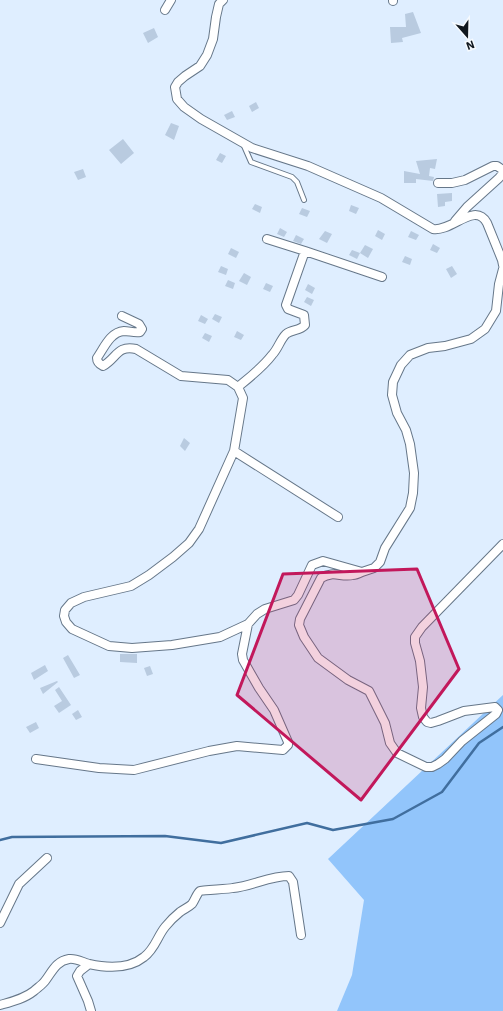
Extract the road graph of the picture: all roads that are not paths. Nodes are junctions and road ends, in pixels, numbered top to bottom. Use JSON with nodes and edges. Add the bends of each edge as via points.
{"nodes":[{"id":1,"x":171,"y":0,"type":"edge"},
{"id":2,"x":223,"y":0,"type":"edge"},
{"id":3,"x":165,"y":10,"type":"dead end"},
{"id":4,"x":244,"y":143,"type":"junction"},
{"id":5,"x":503,"y":170,"type":"edge"},
{"id":6,"x":503,"y":173,"type":"edge"},
{"id":7,"x":438,"y":183,"type":"dead end"},
{"id":8,"x":304,"y":200,"type":"dead end"},
{"id":9,"x":452,"y":225,"type":"junction"},
{"id":10,"x":267,"y":239,"type":"dead end"},
{"id":11,"x":305,"y":251,"type":"junction"},
{"id":12,"x":503,"y":266,"type":"edge"},
{"id":13,"x":503,"y":269,"type":"edge"},
{"id":14,"x":382,"y":277,"type":"dead end"},
{"id":15,"x":122,"y":316,"type":"dead end"},
{"id":16,"x":238,"y":387,"type":"junction"},
{"id":17,"x":234,"y":451,"type":"junction"},
{"id":18,"x":338,"y":518,"type":"dead end"},
{"id":19,"x":503,"y":544,"type":"edge"},
{"id":20,"x":362,"y":572,"type":"junction"},
{"id":21,"x":248,"y":624,"type":"junction"},
{"id":22,"x":36,"y":759,"type":"dead end"},
{"id":23,"x":47,"y":858,"type":"dead end"},
{"id":24,"x":0,"y":923,"type":"edge"},
{"id":25,"x":301,"y":935,"type":"dead end"},
{"id":26,"x":89,"y":964,"type":"junction"},
{"id":27,"x":0,"y":1005,"type":"edge"},
{"id":28,"x":91,"y":1011,"type":"edge"}],
"edges":[{"from":1,"to":3,"type":"street"},
{"from":2,"to":4,"type":"street","via":[[219,4],[213,39],[207,55],[200,66],[178,82],[175,93],[184,107]]},
{"from":4,"to":8,"type":"lane","via":[[251,162],[292,177],[297,182]]},
{"from":4,"to":9,"type":"street","via":[[308,166],[381,198],[433,229]]},
{"from":5,"to":7,"type":"street","via":[[493,166],[465,180]]},
{"from":6,"to":9,"type":"street"},
{"from":9,"to":12,"type":"street","via":[[474,214],[484,218]]},
{"from":10,"to":11,"type":"street"},
{"from":11,"to":14,"type":"street"},
{"from":11,"to":16,"type":"street","via":[[286,305],[288,309],[304,315],[305,325],[288,333],[261,368]]},
{"from":13,"to":20,"type":"street","via":[[496,311],[485,328],[470,339],[428,348],[410,355],[401,365],[393,382],[392,395],[410,444],[414,473],[413,493],[410,508],[385,548],[380,562],[374,568]]},
{"from":15,"to":16,"type":"street","via":[[139,324],[142,329],[140,332],[124,331],[113,335],[97,358],[100,365],[103,366],[118,352],[129,348],[136,349],[181,376],[228,380]]},
{"from":16,"to":17,"type":"street","via":[[243,398]]},
{"from":17,"to":18,"type":"street"},
{"from":17,"to":21,"type":"street","via":[[199,529],[189,543],[131,586],[84,597],[71,603],[64,616],[72,629],[84,635],[109,646],[132,648],[220,637]]},
{"from":19,"to":20,"type":"street","via":[[415,637],[423,687],[421,708],[427,722],[432,723],[464,711],[495,707],[498,710],[445,759],[432,767],[397,753],[390,743],[385,723],[369,691],[348,680],[318,658],[304,638],[299,625],[321,578],[332,574],[353,576]]},
{"from":20,"to":21,"type":"street","via":[[328,562],[318,562],[312,565],[294,600],[265,609]]},
{"from":21,"to":22,"type":"street","via":[[243,660],[274,710],[288,742],[283,750],[237,746],[134,770]]},
{"from":23,"to":24,"type":"street","via":[[19,884]]},
{"from":25,"to":26,"type":"street","via":[[293,882],[289,876],[278,877],[232,889],[200,890],[192,904],[164,928],[156,944],[145,957],[129,966]]},
{"from":26,"to":27,"type":"street","via":[[75,959],[62,961],[32,992]]},
{"from":26,"to":28,"type":"street","via":[[77,976]]}]}
